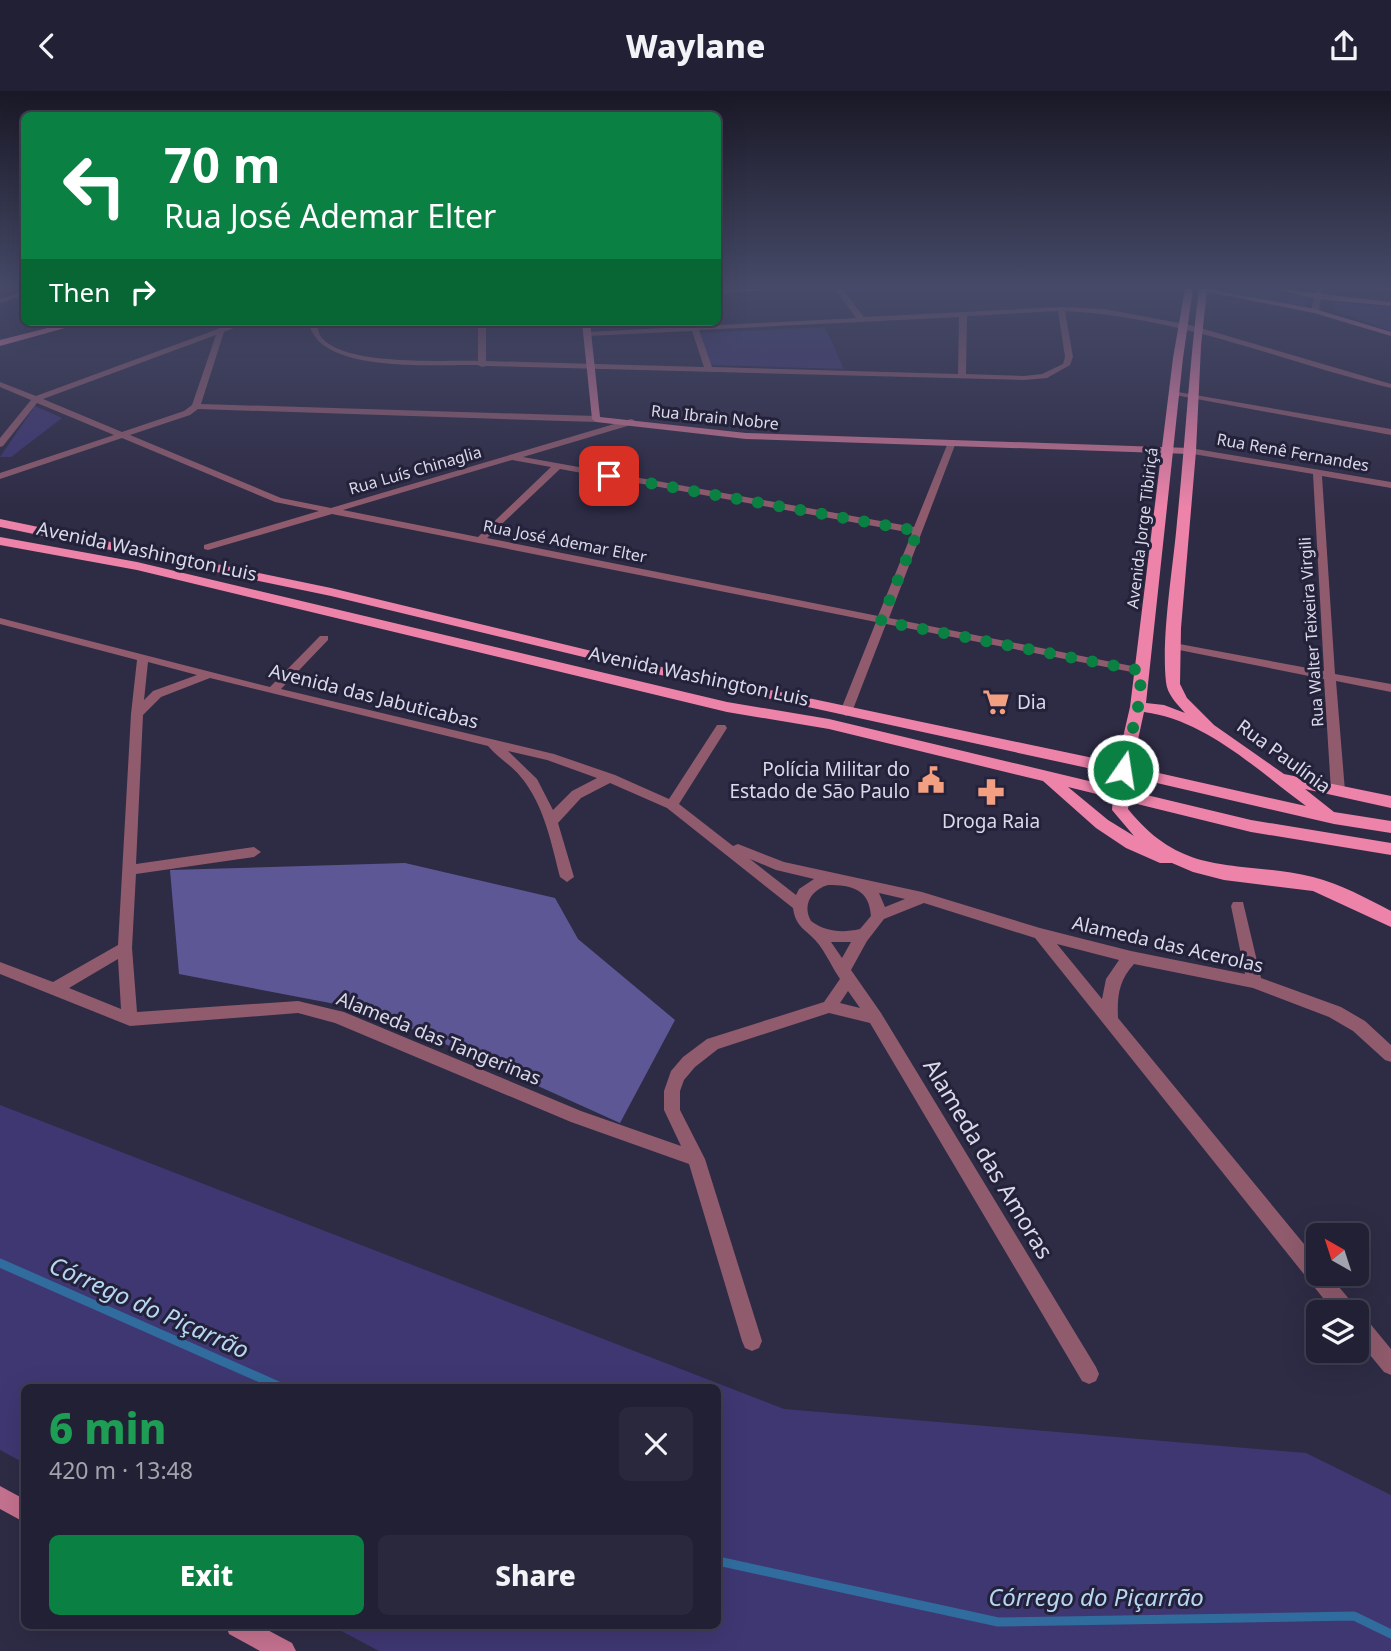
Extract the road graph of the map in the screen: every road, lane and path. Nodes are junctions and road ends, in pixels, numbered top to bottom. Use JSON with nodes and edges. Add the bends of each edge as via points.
{"nodes":[{"id":1,"x":131,"y":362,"type":"edge"},
{"id":2,"x":211,"y":362,"type":"edge"},
{"id":3,"x":400,"y":362,"type":"edge"},
{"id":4,"x":482,"y":362,"type":"edge"},
{"id":5,"x":591,"y":362,"type":"edge"},
{"id":6,"x":706,"y":362,"type":"edge"},
{"id":7,"x":962,"y":362,"type":"edge"},
{"id":8,"x":1067,"y":362,"type":"edge"},
{"id":9,"x":1178,"y":362,"type":"edge"},
{"id":10,"x":1196,"y":362,"type":"edge"},
{"id":11,"x":1309,"y":362,"type":"edge"},
{"id":12,"x":482,"y":365,"type":"junction"},
{"id":13,"x":591,"y":366,"type":"junction"},
{"id":14,"x":709,"y":369,"type":"junction"},
{"id":15,"x":962,"y":376,"type":"junction"},
{"id":16,"x":0,"y":384,"type":"edge"},
{"id":17,"x":1391,"y":386,"type":"edge"},
{"id":18,"x":1175,"y":393,"type":"junction"},
{"id":19,"x":1193,"y":396,"type":"junction"},
{"id":20,"x":36,"y":399,"type":"junction"},
{"id":21,"x":196,"y":406,"type":"junction"},
{"id":22,"x":596,"y":419,"type":"junction"},
{"id":23,"x":631,"y":422,"type":"junction"},
{"id":24,"x":1391,"y":432,"type":"edge"},
{"id":25,"x":122,"y":436,"type":"junction"},
{"id":26,"x":0,"y":444,"type":"edge"},
{"id":27,"x":951,"y":445,"type":"junction"},
{"id":28,"x":1169,"y":449,"type":"junction"},
{"id":29,"x":1190,"y":451,"type":"junction"},
{"id":30,"x":512,"y":458,"type":"junction"},
{"id":31,"x":558,"y":467,"type":"junction"},
{"id":32,"x":1317,"y":471,"type":"junction"},
{"id":33,"x":0,"y":476,"type":"edge"},
{"id":34,"x":1391,"y":485,"type":"edge"},
{"id":35,"x":329,"y":511,"type":"junction"},
{"id":36,"x":3,"y":524,"type":"edge"},
{"id":37,"x":918,"y":531,"type":"junction"},
{"id":38,"x":480,"y":540,"type":"junction"},
{"id":39,"x":2,"y":543,"type":"edge"},
{"id":40,"x":208,"y":547,"type":"dead end"},
{"id":41,"x":0,"y":621,"type":"edge"},
{"id":42,"x":881,"y":621,"type":"junction"},
{"id":43,"x":324,"y":638,"type":"dead end"},
{"id":44,"x":1174,"y":646,"type":"junction"},
{"id":45,"x":143,"y":657,"type":"junction"},
{"id":46,"x":1142,"y":671,"type":"junction"},
{"id":47,"x":209,"y":674,"type":"junction"},
{"id":48,"x":1331,"y":676,"type":"junction"},
{"id":49,"x":1391,"y":688,"type":"edge"},
{"id":50,"x":273,"y":691,"type":"junction"},
{"id":51,"x":1138,"y":707,"type":"junction"},
{"id":52,"x":846,"y":712,"type":"junction"},
{"id":53,"x":137,"y":713,"type":"junction"},
{"id":54,"x":721,"y":728,"type":"dead end"},
{"id":55,"x":1209,"y":728,"type":"junction"},
{"id":56,"x":493,"y":745,"type":"junction"},
{"id":57,"x":1123,"y":770,"type":"junction"},
{"id":58,"x":1046,"y":775,"type":"junction"},
{"id":59,"x":1276,"y":776,"type":"junction"},
{"id":60,"x":610,"y":778,"type":"junction"},
{"id":61,"x":1338,"y":791,"type":"junction"},
{"id":62,"x":1119,"y":796,"type":"junction"},
{"id":63,"x":1391,"y":802,"type":"edge"},
{"id":64,"x":672,"y":805,"type":"junction"},
{"id":65,"x":1162,"y":805,"type":"junction"},
{"id":66,"x":1292,"y":808,"type":"junction"},
{"id":67,"x":1334,"y":818,"type":"junction"},
{"id":68,"x":552,"y":822,"type":"junction"},
{"id":69,"x":1391,"y":827,"type":"edge"},
{"id":70,"x":724,"y":843,"type":"junction"},
{"id":71,"x":1373,"y":847,"type":"junction"},
{"id":72,"x":1391,"y":849,"type":"edge"},
{"id":73,"x":254,"y":852,"type":"dead end"},
{"id":74,"x":1391,"y":862,"type":"edge"},
{"id":75,"x":1193,"y":864,"type":"junction"},
{"id":76,"x":130,"y":870,"type":"junction"},
{"id":77,"x":567,"y":877,"type":"dead end"},
{"id":78,"x":838,"y":879,"type":"junction"},
{"id":79,"x":857,"y":883,"type":"junction"},
{"id":80,"x":922,"y":897,"type":"junction"},
{"id":81,"x":800,"y":906,"type":"junction"},
{"id":82,"x":1238,"y":906,"type":"dead end"},
{"id":83,"x":1391,"y":907,"type":"edge"},
{"id":84,"x":878,"y":916,"type":"junction"},
{"id":85,"x":1391,"y":918,"type":"edge"},
{"id":86,"x":816,"y":931,"type":"junction"},
{"id":87,"x":864,"y":933,"type":"junction"},
{"id":88,"x":1040,"y":935,"type":"junction"},
{"id":89,"x":125,"y":948,"type":"junction"},
{"id":90,"x":1131,"y":957,"type":"junction"},
{"id":91,"x":0,"y":968,"type":"edge"},
{"id":92,"x":846,"y":974,"type":"junction"},
{"id":93,"x":1254,"y":982,"type":"junction"},
{"id":94,"x":55,"y":989,"type":"junction"},
{"id":95,"x":829,"y":1007,"type":"junction"},
{"id":96,"x":130,"y":1019,"type":"junction"},
{"id":97,"x":875,"y":1019,"type":"junction"},
{"id":98,"x":1110,"y":1022,"type":"junction"},
{"id":99,"x":1391,"y":1055,"type":"edge"},
{"id":100,"x":696,"y":1159,"type":"junction"},
{"id":101,"x":1337,"y":1300,"type":"edge"},
{"id":102,"x":1369,"y":1338,"type":"edge"},
{"id":103,"x":752,"y":1341,"type":"dead end"},
{"id":104,"x":1391,"y":1365,"type":"edge"},
{"id":105,"x":1089,"y":1374,"type":"dead end"},
{"id":106,"x":0,"y":1497,"type":"edge"},
{"id":107,"x":21,"y":1509,"type":"edge"},
{"id":108,"x":243,"y":1629,"type":"edge"},
{"id":109,"x":284,"y":1651,"type":"edge"}],
"edges":[{"from":1,"to":20,"type":"street"},
{"from":2,"to":21,"type":"street"},
{"from":3,"to":12,"type":"street"},
{"from":4,"to":12,"type":"street"},
{"from":5,"to":13,"type":"street"},
{"from":6,"to":14,"type":"street"},
{"from":7,"to":15,"type":"street"},
{"from":8,"to":15,"type":"street","via":[[1058,371],[1024,378]]},
{"from":9,"to":18,"type":"main road","name":"Avenida Jorge Tibiriçá"},
{"from":10,"to":19,"type":"main road","name":"Avenida Jorge Tibiriçá"},
{"from":11,"to":17,"type":"street"},
{"from":12,"to":13,"type":"street"},
{"from":13,"to":14,"type":"street"},
{"from":13,"to":22,"type":"street"},
{"from":14,"to":15,"type":"street"},
{"from":16,"to":20,"type":"street","name":"Rua José Ademar Elter"},
{"from":18,"to":19,"type":"street"},
{"from":18,"to":28,"type":"main road","name":"Avenida Jorge Tibiriçá"},
{"from":19,"to":24,"type":"street"},
{"from":19,"to":29,"type":"main road","name":"Avenida Jorge Tibiriçá"},
{"from":20,"to":25,"type":"street","name":"Rua José Ademar Elter"},
{"from":20,"to":26,"type":"street"},
{"from":21,"to":22,"type":"street","name":"Rua Ibrain Nobre"},
{"from":21,"to":25,"type":"street"},
{"from":22,"to":23,"type":"street","name":"Rua Ibrain Nobre"},
{"from":23,"to":27,"type":"street","name":"Rua Ibrain Nobre","via":[[716,434]]},
{"from":23,"to":30,"type":"street","name":"Rua Luís Chinaglia"},
{"from":25,"to":33,"type":"street"},
{"from":25,"to":35,"type":"street","name":"Rua José Ademar Elter","via":[[262,495]]},
{"from":27,"to":28,"type":"street","name":"Rua Ibrain Nobre"},
{"from":27,"to":37,"type":"street"},
{"from":28,"to":29,"type":"street","name":"Rua Ibrain Nobre"},
{"from":28,"to":46,"type":"main road","name":"Avenida Jorge Tibiriçá"},
{"from":29,"to":32,"type":"street","name":"Rua Renê Fernandes"},
{"from":29,"to":44,"type":"main road","name":"Avenida Jorge Tibiriçá"},
{"from":30,"to":31,"type":"street"},
{"from":30,"to":35,"type":"street","name":"Rua Luís Chinaglia"},
{"from":31,"to":37,"type":"street"},
{"from":31,"to":38,"type":"street"},
{"from":32,"to":34,"type":"street","name":"Rua Renê Fernandes"},
{"from":32,"to":48,"type":"street","name":"Rua Walter Teixeira Virgili"},
{"from":35,"to":38,"type":"street","name":"Rua José Ademar Elter"},
{"from":35,"to":40,"type":"street","name":"Rua Luís Chinaglia"},
{"from":36,"to":39,"type":"main road","via":[[14,535]]},
{"from":36,"to":52,"type":"main road","name":"Avenida Washington Luis","via":[[331,592]]},
{"from":37,"to":42,"type":"street"},
{"from":38,"to":42,"type":"street","name":"Rua José Ademar Elter"},
{"from":39,"to":58,"type":"main road","name":"Avenida Washington Luis","via":[[137,566],[727,707],[829,724]]},
{"from":41,"to":45,"type":"street","name":"Avenida das Jabuticabas"},
{"from":42,"to":46,"type":"street","name":"Rua José Ademar Elter"},
{"from":42,"to":52,"type":"street"},
{"from":43,"to":50,"type":"street"},
{"from":44,"to":48,"type":"street"},
{"from":44,"to":55,"type":"main road","name":"Avenida Jorge Tibiriçá","via":[[1173,684],[1181,700]]},
{"from":45,"to":47,"type":"street","name":"Avenida das Jabuticabas"},
{"from":45,"to":53,"type":"street"},
{"from":46,"to":51,"type":"main road","name":"Avenida Jorge Tibiriçá"},
{"from":47,"to":50,"type":"street","name":"Avenida das Jabuticabas"},
{"from":47,"to":53,"type":"street","via":[[157,694]]},
{"from":48,"to":49,"type":"street"},
{"from":48,"to":61,"type":"street","name":"Rua Walter Teixeira Virgili"},
{"from":50,"to":56,"type":"street","name":"Avenida das Jabuticabas"},
{"from":51,"to":55,"type":"main road","via":[[1173,713]]},
{"from":51,"to":57,"type":"main road","name":"Avenida Jorge Tibiriçá"},
{"from":52,"to":57,"type":"main road","name":"Avenida Washington Luis"},
{"from":53,"to":76,"type":"street"},
{"from":54,"to":64,"type":"street"},
{"from":55,"to":59,"type":"main road","name":"Rua Paulínia"},
{"from":56,"to":60,"type":"street","name":"Avenida das Jabuticabas","via":[[551,757]]},
{"from":56,"to":68,"type":"street","via":[[537,790]]},
{"from":57,"to":62,"type":"main road","name":"Avenida Jorge Tibiriçá"},
{"from":57,"to":66,"type":"main road","name":"Avenida Washington Luis"},
{"from":58,"to":62,"type":"main road","name":"Avenida Washington Luis"},
{"from":58,"to":75,"type":"main road","via":[[1120,838],[1166,860]]},
{"from":59,"to":61,"type":"main road"},
{"from":59,"to":67,"type":"main road","name":"Rua Paulínia"},
{"from":60,"to":64,"type":"street","name":"Avenida das Jabuticabas"},
{"from":60,"to":68,"type":"street","via":[[575,794]]},
{"from":61,"to":63,"type":"main road"},
{"from":62,"to":65,"type":"main road","name":"Avenida Washington Luis"},
{"from":62,"to":75,"type":"main road","via":[[1120,810],[1138,830],[1165,851]]},
{"from":64,"to":70,"type":"street","name":"Avenida das Jabuticabas"},
{"from":65,"to":66,"type":"main road","via":[[1285,824],[1295,819]]},
{"from":65,"to":71,"type":"main road","name":"Avenida Washington Luis"},
{"from":66,"to":67,"type":"main road","name":"Avenida Washington Luis"},
{"from":67,"to":69,"type":"main road","name":"Avenida Washington Luis"},
{"from":67,"to":71,"type":"main road","name":"Rua Paulínia"},
{"from":68,"to":77,"type":"street"},
{"from":70,"to":78,"type":"street","via":[[781,866]]},
{"from":70,"to":81,"type":"street"},
{"from":71,"to":72,"type":"main road","name":"Avenida Washington Luis"},
{"from":71,"to":74,"type":"main road","name":"Rua Paulínia"},
{"from":73,"to":76,"type":"street"},
{"from":75,"to":85,"type":"main road","via":[[1212,871],[1310,883]]},
{"from":76,"to":89,"type":"street"},
{"from":78,"to":79,"type":"street"},
{"from":78,"to":81,"type":"street","via":[[811,886]]},
{"from":79,"to":80,"type":"street","name":"Alameda das Acerolas"},
{"from":79,"to":84,"type":"street","via":[[874,897]]},
{"from":80,"to":84,"type":"street"},
{"from":80,"to":88,"type":"street","name":"Alameda das Acerolas"},
{"from":81,"to":86,"type":"street","via":[[807,924]]},
{"from":82,"to":93,"type":"street"},
{"from":83,"to":85,"type":"main road"},
{"from":84,"to":87,"type":"street"},
{"from":86,"to":87,"type":"street","via":[[840,938]]},
{"from":86,"to":92,"type":"street","name":"Alameda das Amoras"},
{"from":87,"to":92,"type":"street"},
{"from":88,"to":90,"type":"street","name":"Alameda das Acerolas"},
{"from":88,"to":98,"type":"street"},
{"from":89,"to":94,"type":"street"},
{"from":89,"to":96,"type":"street"},
{"from":90,"to":93,"type":"street","name":"Alameda das Acerolas"},
{"from":90,"to":98,"type":"street","via":[[1116,972],[1109,988]]},
{"from":91,"to":94,"type":"street","name":"Alameda das Tangerinas"},
{"from":92,"to":95,"type":"street"},
{"from":92,"to":97,"type":"street","name":"Alameda das Amoras"},
{"from":93,"to":99,"type":"street","name":"Alameda das Acerolas","via":[[1335,1012],[1359,1026]]},
{"from":94,"to":96,"type":"street","name":"Alameda das Tangerinas"},
{"from":95,"to":97,"type":"street"},
{"from":95,"to":100,"type":"street","via":[[713,1044],[689,1062],[677,1076],[672,1109]]},
{"from":96,"to":100,"type":"street","name":"Alameda das Tangerinas","via":[[298,1007],[311,1010],[338,1017],[577,1118]]},
{"from":97,"to":105,"type":"street","name":"Alameda das Amoras"},
{"from":98,"to":101,"type":"street"},
{"from":100,"to":103,"type":"street"},
{"from":102,"to":104,"type":"street"},
{"from":106,"to":107,"type":"street"},
{"from":108,"to":109,"type":"street"}]}
